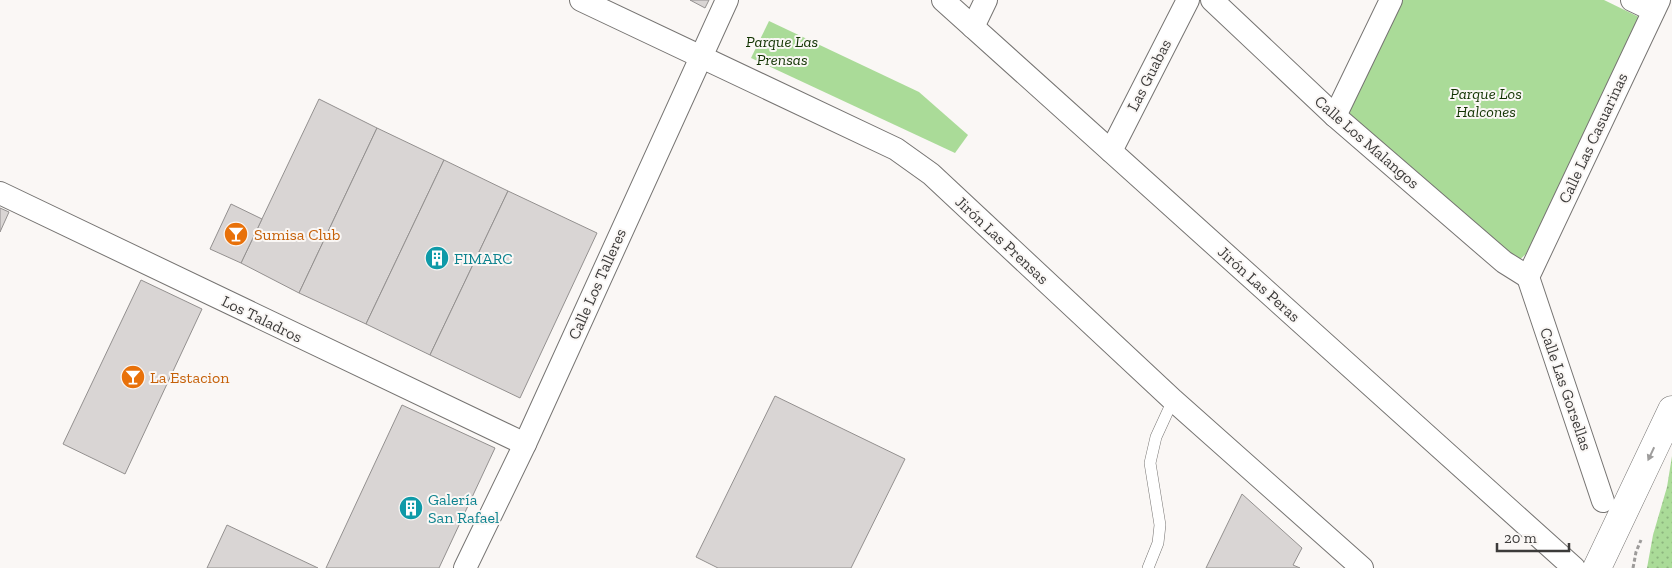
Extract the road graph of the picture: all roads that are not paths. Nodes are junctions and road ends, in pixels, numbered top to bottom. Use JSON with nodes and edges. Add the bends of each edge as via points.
{"nodes":[{"id":1,"x":582,"y":0,"type":"edge"},
{"id":2,"x":727,"y":0,"type":"edge"},
{"id":3,"x":943,"y":0,"type":"edge"},
{"id":4,"x":986,"y":0,"type":"edge"},
{"id":5,"x":1188,"y":0,"type":"edge"},
{"id":6,"x":1212,"y":0,"type":"edge"},
{"id":7,"x":1391,"y":0,"type":"edge"},
{"id":8,"x":1632,"y":0,"type":"edge"},
{"id":9,"x":1656,"y":5,"type":"edge"},
{"id":10,"x":973,"y":27,"type":"junction"},
{"id":11,"x":701,"y":56,"type":"junction"},
{"id":12,"x":1335,"y":116,"type":"junction"},
{"id":13,"x":1111,"y":150,"type":"junction"},
{"id":14,"x":0,"y":193,"type":"edge"},
{"id":15,"x":1528,"y":277,"type":"junction"},
{"id":16,"x":1173,"y":400,"type":"junction"},
{"id":17,"x":1672,"y":410,"type":"edge"},
{"id":18,"x":524,"y":444,"type":"junction"},
{"id":19,"x":1603,"y":501,"type":"dead end"},
{"id":20,"x":1616,"y":528,"type":"junction"},
{"id":21,"x":465,"y":568,"type":"edge"},
{"id":22,"x":1148,"y":568,"type":"edge"},
{"id":23,"x":1362,"y":568,"type":"edge"},
{"id":24,"x":1574,"y":568,"type":"edge"},
{"id":25,"x":1597,"y":568,"type":"edge"},
{"id":26,"x":1610,"y":568,"type":"edge"}],
"edges":[{"from":1,"to":11,"type":"street","name":"Jirón Las Prensas"},
{"from":2,"to":11,"type":"street","name":"Calle Los Talleres"},
{"from":3,"to":10,"type":"street","name":"Jirón Las Peras"},
{"from":4,"to":10,"type":"street"},
{"from":5,"to":13,"type":"street","name":"Las Guabas"},
{"from":6,"to":12,"type":"street","name":"Calle Los Malangos"},
{"from":7,"to":12,"type":"street"},
{"from":8,"to":9,"type":"street"},
{"from":9,"to":15,"type":"street","name":"Calle Las Casuarinas"},
{"from":10,"to":13,"type":"street","name":"Jirón Las Peras"},
{"from":11,"to":16,"type":"street","name":"Jirón Las Prensas","via":[[896,149],[915,162]]},
{"from":11,"to":18,"type":"street","name":"Calle Los Talleres"},
{"from":12,"to":15,"type":"street","name":"Calle Los Malangos","via":[[1504,262]]},
{"from":13,"to":24,"type":"street","name":"Jirón Las Peras"},
{"from":14,"to":18,"type":"street","name":"Los Taladros"},
{"from":15,"to":19,"type":"street","name":"Calle Las Gorsellas"},
{"from":16,"to":22,"type":"lane","via":[[1156,437],[1150,463],[1160,525],[1158,544]]},
{"from":16,"to":23,"type":"street","name":"Jirón Las Prensas"},
{"from":17,"to":20,"type":"main road","one_way":true},
{"from":18,"to":21,"type":"street","name":"Calle Los Talleres"},
{"from":20,"to":25,"type":"main road"},
{"from":20,"to":26,"type":"lane"}]}
